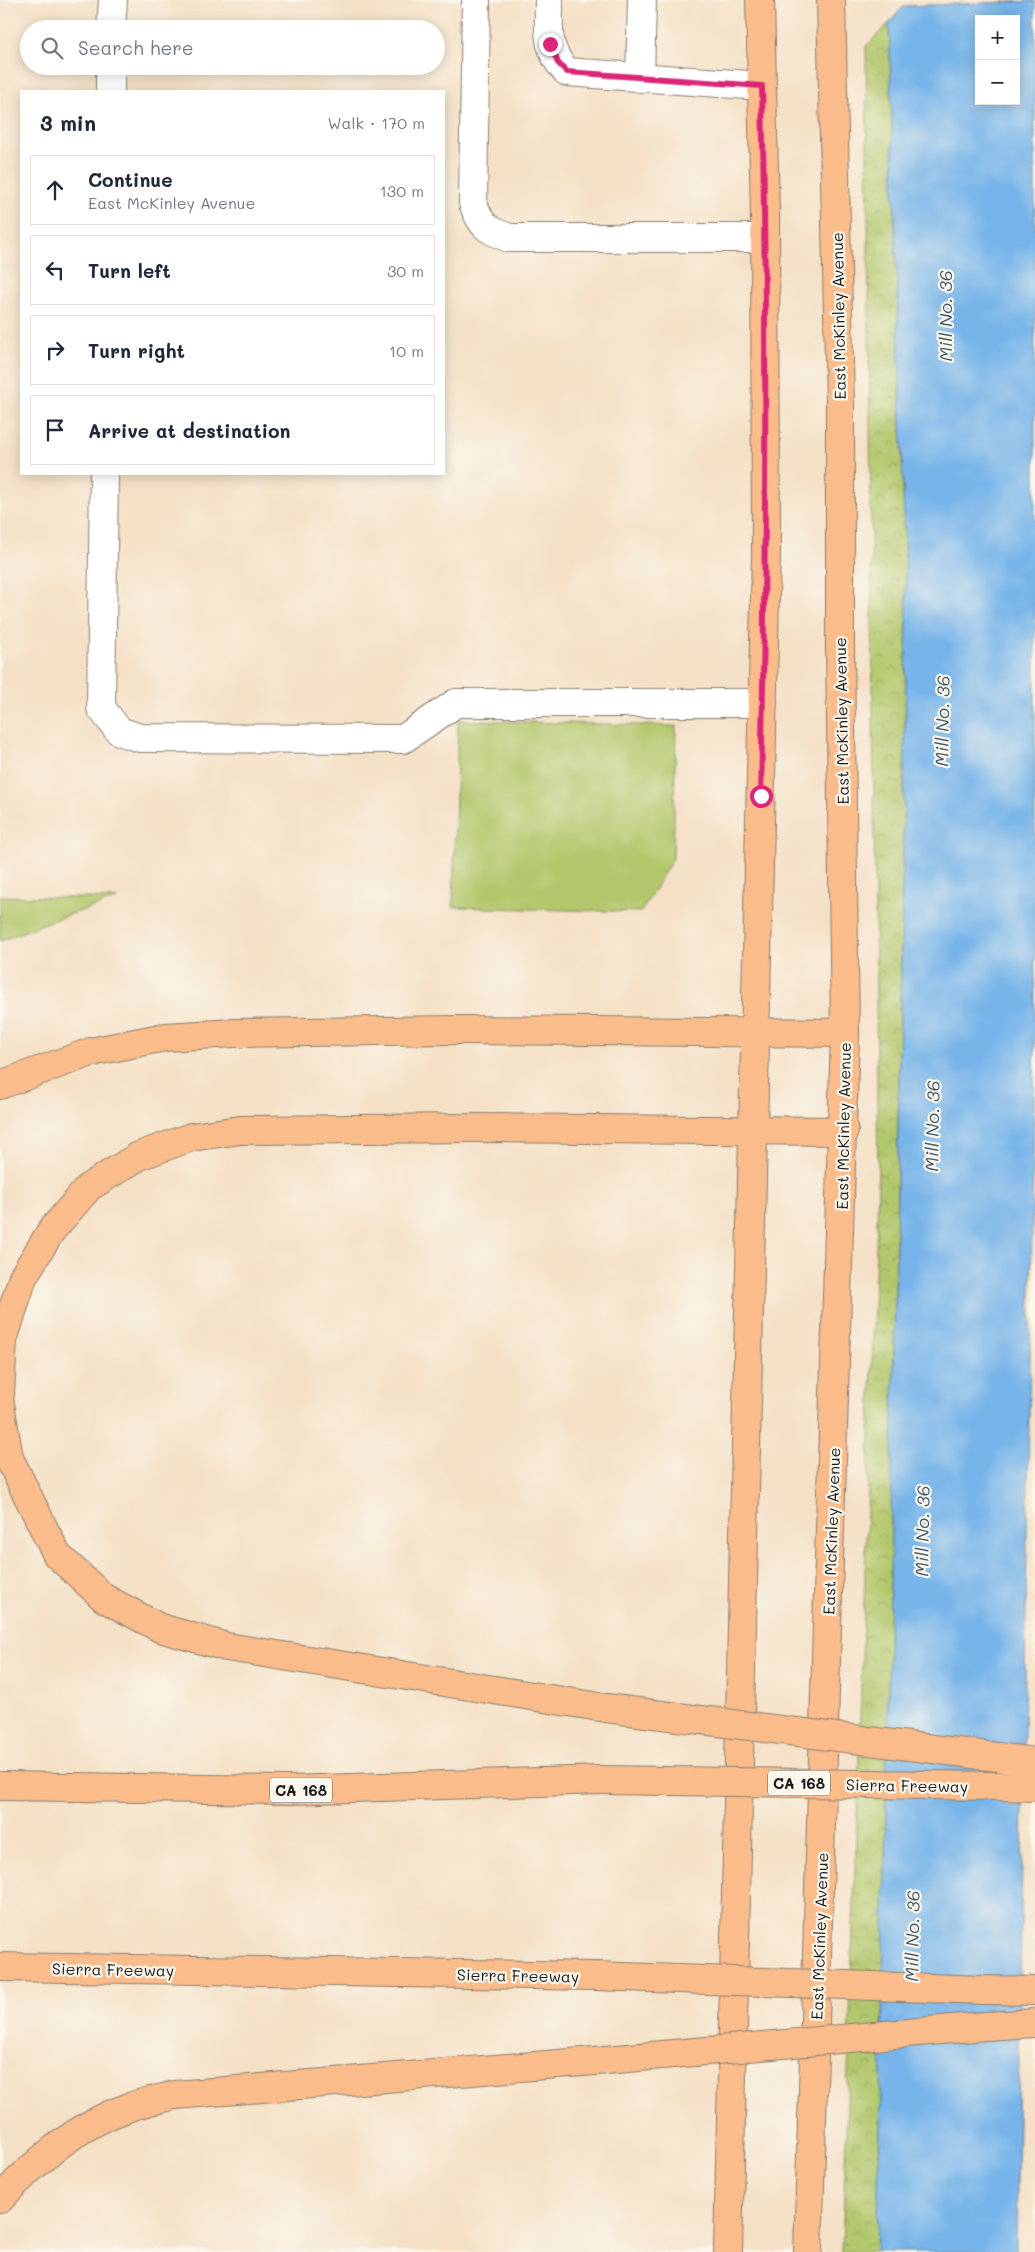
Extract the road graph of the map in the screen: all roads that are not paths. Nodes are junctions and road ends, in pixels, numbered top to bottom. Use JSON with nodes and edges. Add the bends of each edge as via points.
{"nodes":[{"id":1,"x":113,"y":0,"type":"edge"},
{"id":2,"x":476,"y":0,"type":"edge"},
{"id":3,"x":549,"y":0,"type":"edge"},
{"id":4,"x":642,"y":0,"type":"edge"},
{"id":5,"x":760,"y":0,"type":"edge"},
{"id":6,"x":831,"y":0,"type":"edge"},
{"id":7,"x":112,"y":20,"type":"edge"},
{"id":8,"x":110,"y":75,"type":"edge"},
{"id":9,"x":640,"y":78,"type":"junction"},
{"id":10,"x":762,"y":86,"type":"junction"},
{"id":11,"x":110,"y":90,"type":"edge"},
{"id":12,"x":765,"y":238,"type":"junction"},
{"id":13,"x":104,"y":475,"type":"edge"},
{"id":14,"x":763,"y":703,"type":"junction"},
{"id":15,"x":756,"y":1033,"type":"junction"},
{"id":16,"x":845,"y":1033,"type":"junction"},
{"id":17,"x":0,"y":1085,"type":"edge"},
{"id":18,"x":753,"y":1130,"type":"junction"},
{"id":19,"x":844,"y":1131,"type":"junction"},
{"id":20,"x":0,"y":1394,"type":"edge"},
{"id":21,"x":0,"y":1404,"type":"edge"},
{"id":22,"x":1035,"y":1762,"type":"edge"},
{"id":23,"x":0,"y":1786,"type":"edge"},
{"id":24,"x":1035,"y":1787,"type":"edge"},
{"id":25,"x":0,"y":1967,"type":"edge"},
{"id":26,"x":1035,"y":1991,"type":"edge"},
{"id":27,"x":1035,"y":2023,"type":"edge"},
{"id":28,"x":0,"y":2198,"type":"edge"},
{"id":29,"x":728,"y":2252,"type":"edge"},
{"id":30,"x":808,"y":2252,"type":"edge"}],
"edges":[{"from":1,"to":7,"type":"lane"},
{"from":2,"to":12,"type":"lane","via":[[473,203],[478,220],[491,232],[510,238]]},
{"from":3,"to":9,"type":"lane","via":[[550,44],[558,63],[567,72]]},
{"from":4,"to":9,"type":"lane"},
{"from":5,"to":10,"type":"main road"},
{"from":6,"to":16,"type":"main road","name":"East McKinley Avenue","via":[[840,394]]},
{"from":8,"to":11,"type":"lane"},
{"from":9,"to":10,"type":"lane"},
{"from":10,"to":12,"type":"main road"},
{"from":12,"to":14,"type":"main road"},
{"from":13,"to":14,"type":"lane","via":[[101,708],[119,731],[140,738],[403,739],[456,703]]},
{"from":14,"to":15,"type":"main road"},
{"from":15,"to":16,"type":"main road"},
{"from":15,"to":17,"type":"main road","via":[[459,1030],[165,1037],[91,1052]]},
{"from":15,"to":18,"type":"main road"},
{"from":16,"to":19,"type":"main road","name":"East McKinley Avenue"},
{"from":18,"to":19,"type":"main road"},
{"from":18,"to":20,"type":"main road","via":[[250,1130],[191,1137],[139,1156],[89,1187],[51,1231],[23,1277],[3,1340]]},
{"from":18,"to":29,"type":"main road"},
{"from":19,"to":30,"type":"main road","name":"East McKinley Avenue"},
{"from":21,"to":22,"type":"main road","bridge":true,"via":[[9,1458],[58,1555],[104,1598],[160,1628],[227,1647],[606,1708]]},
{"from":23,"to":24,"type":"main road","name":"Sierra Freeway","number":"CA 168","bridge":true,"via":[[288,1790],[602,1780]]},
{"from":25,"to":26,"type":"main road","name":"Sierra Freeway","bridge":true,"via":[[595,1976]]},
{"from":27,"to":28,"type":"main road","bridge":true,"via":[[175,2095],[126,2108],[80,2130],[33,2164]]}]}
